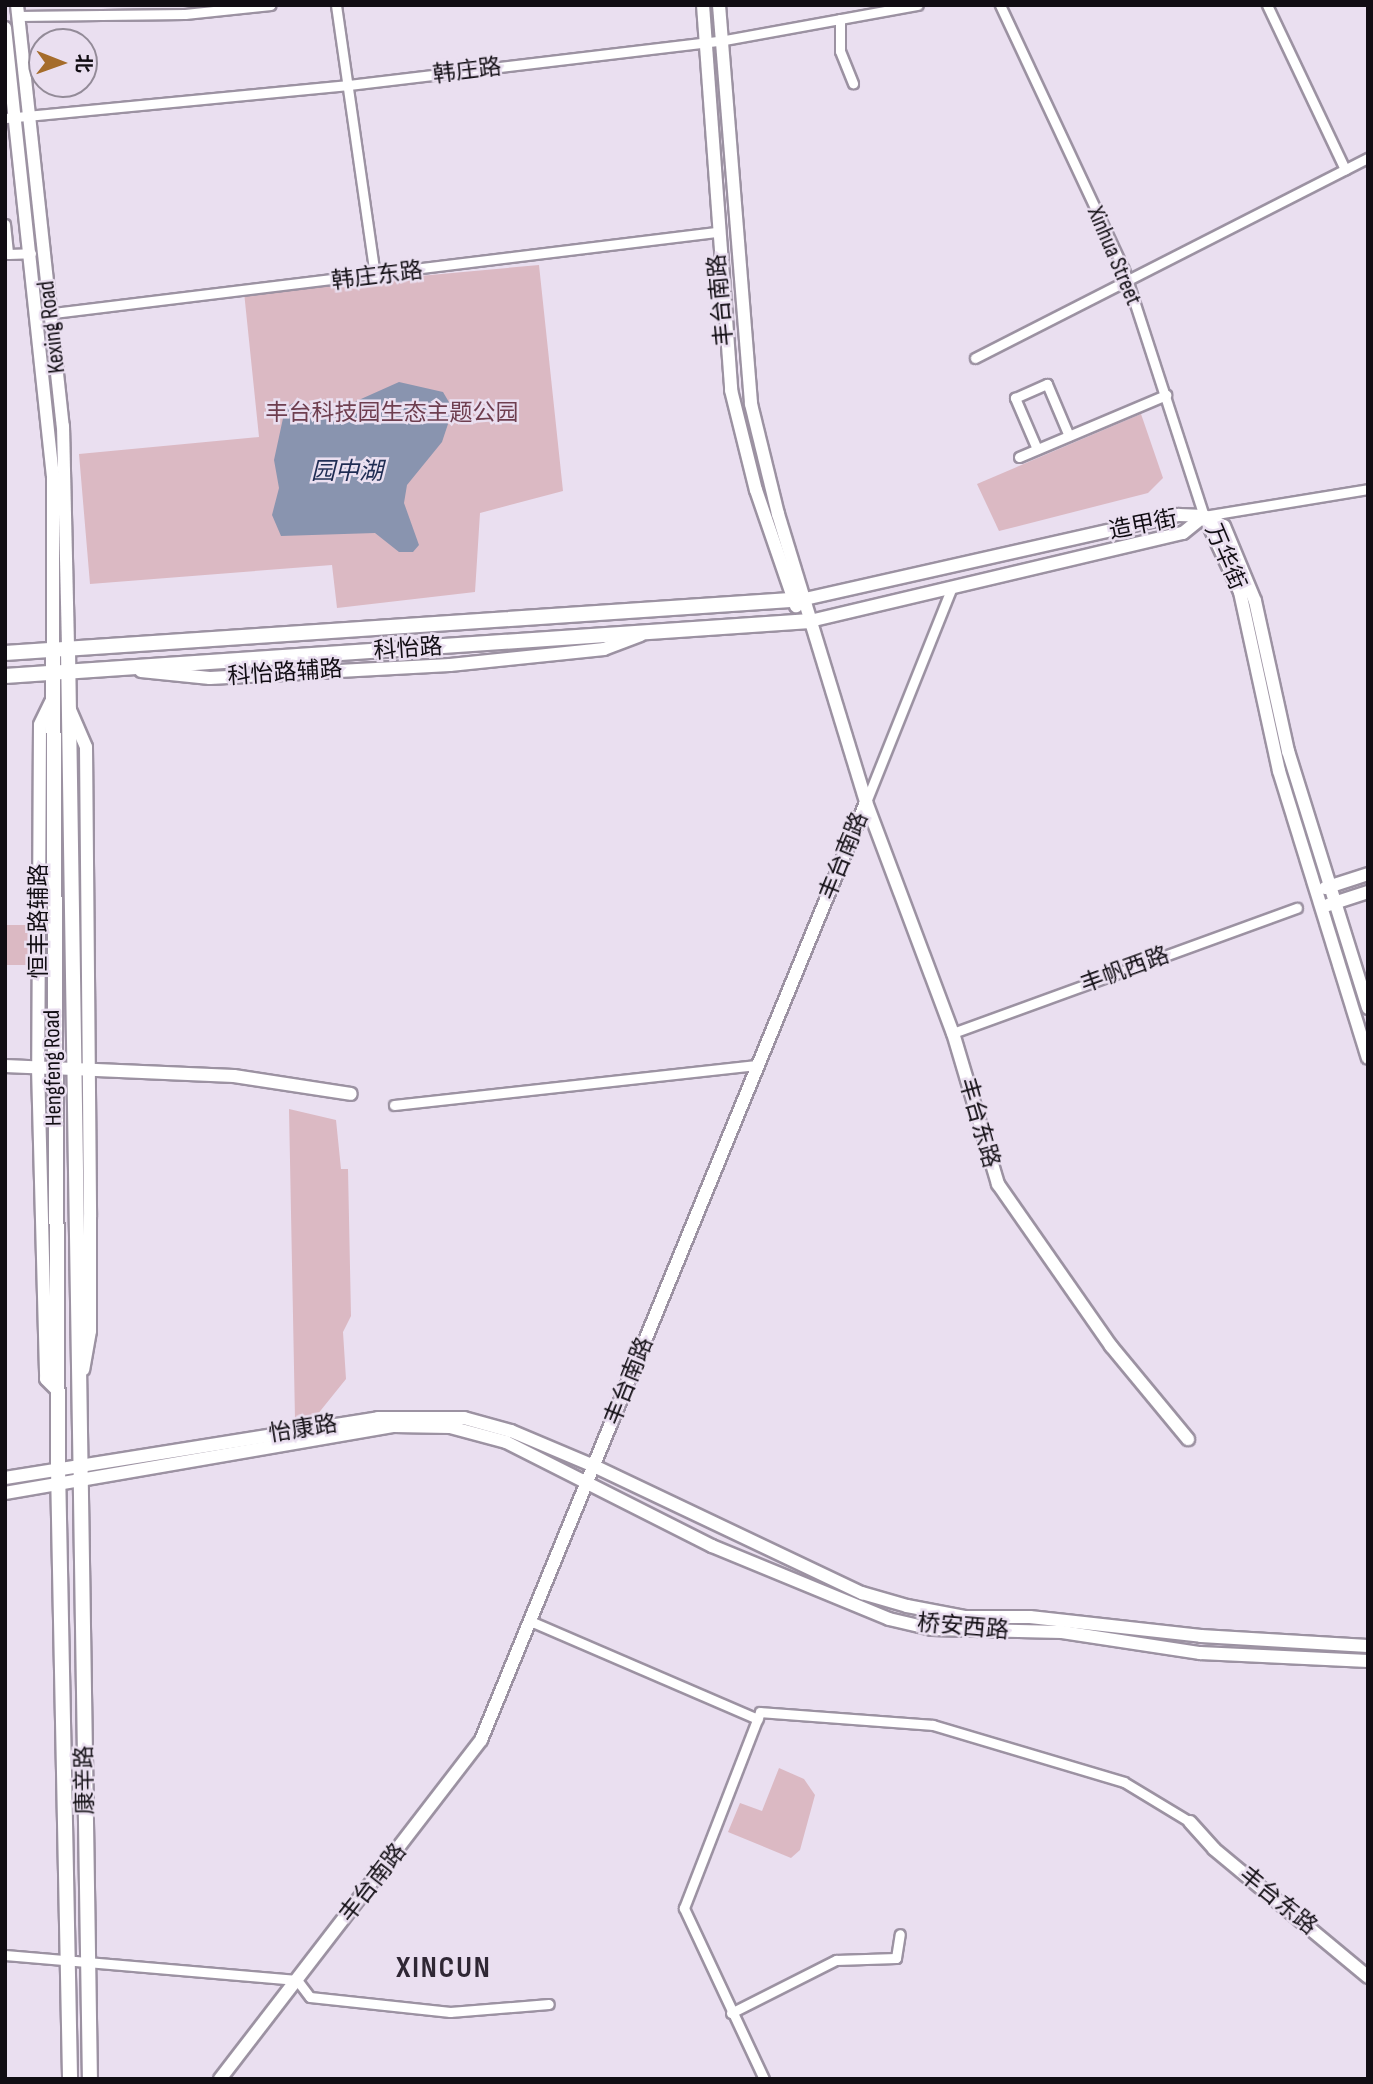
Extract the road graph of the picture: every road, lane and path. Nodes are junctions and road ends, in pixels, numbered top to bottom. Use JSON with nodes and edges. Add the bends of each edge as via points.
{"nodes":[{"id":1,"x":271,"y":5,"type":"edge"},
{"id":2,"x":336,"y":5,"type":"edge"},
{"id":3,"x":703,"y":5,"type":"edge"},
{"id":4,"x":719,"y":5,"type":"edge"},
{"id":5,"x":918,"y":5,"type":"edge"},
{"id":6,"x":1000,"y":5,"type":"edge"},
{"id":7,"x":1267,"y":5,"type":"edge"},
{"id":8,"x":17,"y":10,"type":"edge"},
{"id":9,"x":839,"y":19,"type":"junction"},
{"id":10,"x":5,"y":28,"type":"edge"},
{"id":11,"x":723,"y":40,"type":"junction"},
{"id":12,"x":706,"y":42,"type":"junction"},
{"id":13,"x":853,"y":84,"type":"dead end"},
{"id":14,"x":349,"y":85,"type":"junction"},
{"id":15,"x":30,"y":115,"type":"junction"},
{"id":16,"x":10,"y":117,"type":"edge"},
{"id":17,"x":1368,"y":158,"type":"edge"},
{"id":18,"x":1345,"y":169,"type":"junction"},
{"id":19,"x":5,"y":224,"type":"edge"},
{"id":20,"x":716,"y":232,"type":"junction"},
{"id":21,"x":31,"y":253,"type":"junction"},
{"id":22,"x":375,"y":277,"type":"junction"},
{"id":23,"x":1127,"y":278,"type":"junction"},
{"id":24,"x":44,"y":313,"type":"junction"},
{"id":25,"x":975,"y":358,"type":"dead end"},
{"id":26,"x":1166,"y":395,"type":"junction"},
{"id":27,"x":1069,"y":436,"type":"junction"},
{"id":28,"x":1037,"y":449,"type":"junction"},
{"id":29,"x":1019,"y":457,"type":"dead end"},
{"id":30,"x":1368,"y":489,"type":"edge"},
{"id":31,"x":1205,"y":516,"type":"junction"},
{"id":32,"x":951,"y":589,"type":"junction"},
{"id":33,"x":798,"y":600,"type":"junction"},
{"id":34,"x":810,"y":621,"type":"junction"},
{"id":35,"x":53,"y":650,"type":"junction"},
{"id":36,"x":68,"y":650,"type":"junction"},
{"id":37,"x":5,"y":653,"type":"edge"},
{"id":38,"x":69,"y":672,"type":"junction"},
{"id":39,"x":52,"y":673,"type":"junction"},
{"id":40,"x":5,"y":676,"type":"edge"},
{"id":41,"x":70,"y":710,"type":"junction"},
{"id":42,"x":866,"y":802,"type":"junction"},
{"id":43,"x":1368,"y":874,"type":"edge"},
{"id":44,"x":1331,"y":886,"type":"junction"},
{"id":45,"x":1316,"y":892,"type":"junction"},
{"id":46,"x":1368,"y":892,"type":"edge"},
{"id":47,"x":1336,"y":902,"type":"junction"},
{"id":48,"x":1321,"y":907,"type":"junction"},
{"id":49,"x":1297,"y":908,"type":"dead end"},
{"id":50,"x":1368,"y":1008,"type":"edge"},
{"id":51,"x":953,"y":1033,"type":"junction"},
{"id":52,"x":1368,"y":1058,"type":"edge"},
{"id":53,"x":759,"y":1065,"type":"junction"},
{"id":54,"x":5,"y":1066,"type":"edge"},
{"id":55,"x":46,"y":1068,"type":"junction"},
{"id":56,"x":73,"y":1069,"type":"junction"},
{"id":57,"x":89,"y":1070,"type":"junction"},
{"id":58,"x":351,"y":1094,"type":"dead end"},
{"id":59,"x":394,"y":1104,"type":"dead end"},
{"id":60,"x":78,"y":1397,"type":"junction"},
{"id":61,"x":1188,"y":1439,"type":"dead end"},
{"id":62,"x":80,"y":1465,"type":"junction"},
{"id":63,"x":594,"y":1466,"type":"junction"},
{"id":64,"x":58,"y":1468,"type":"junction"},
{"id":65,"x":5,"y":1478,"type":"edge"},
{"id":66,"x":588,"y":1480,"type":"junction"},
{"id":67,"x":80,"y":1482,"type":"junction"},
{"id":68,"x":58,"y":1485,"type":"junction"},
{"id":69,"x":5,"y":1493,"type":"edge"},
{"id":70,"x":530,"y":1621,"type":"junction"},
{"id":71,"x":1368,"y":1646,"type":"edge"},
{"id":72,"x":1368,"y":1661,"type":"edge"},
{"id":73,"x":759,"y":1715,"type":"junction"},
{"id":74,"x":1190,"y":1822,"type":"joint"},
{"id":75,"x":900,"y":1934,"type":"dead end"},
{"id":76,"x":5,"y":1955,"type":"edge"},
{"id":77,"x":68,"y":1960,"type":"junction"},
{"id":78,"x":88,"y":1962,"type":"junction"},
{"id":79,"x":1368,"y":1977,"type":"edge"},
{"id":80,"x":297,"y":1980,"type":"junction"},
{"id":81,"x":549,"y":2004,"type":"dead end"},
{"id":82,"x":731,"y":2013,"type":"junction"},
{"id":83,"x":70,"y":2079,"type":"edge"},
{"id":84,"x":90,"y":2079,"type":"edge"},
{"id":85,"x":220,"y":2079,"type":"edge"},
{"id":86,"x":764,"y":2079,"type":"edge"}],
"edges":[{"from":1,"to":8,"type":"street","via":[[185,14]]},
{"from":2,"to":14,"type":"street"},
{"from":3,"to":12,"type":"main road","name":"丰台南路"},
{"from":4,"to":11,"type":"main road","name":"丰台南路"},
{"from":5,"to":9,"type":"street","name":"韩庄路"},
{"from":6,"to":23,"type":"street","name":"Xinhua Street"},
{"from":7,"to":18,"type":"street"},
{"from":8,"to":15,"type":"main road","name":"Kexing Road"},
{"from":9,"to":11,"type":"street","name":"韩庄路"},
{"from":9,"to":13,"type":"street","via":[[840,51]]},
{"from":10,"to":16,"type":"main road","name":"Kexing Road"},
{"from":11,"to":12,"type":"street","name":"韩庄路"},
{"from":11,"to":33,"type":"main road","name":"丰台南路","via":[[738,290],[751,404]]},
{"from":12,"to":14,"type":"street","name":"韩庄路"},
{"from":12,"to":20,"type":"main road","name":"丰台南路"},
{"from":14,"to":15,"type":"street","name":"韩庄路"},
{"from":14,"to":22,"type":"street"},
{"from":15,"to":16,"type":"street","name":"韩庄路"},
{"from":15,"to":24,"type":"main road","name":"Kexing Road"},
{"from":16,"to":21,"type":"main road","name":"Kexing Road"},
{"from":17,"to":18,"type":"street"},
{"from":18,"to":23,"type":"street"},
{"from":19,"to":21,"type":"street","via":[[8,254]]},
{"from":20,"to":22,"type":"street","name":"韩庄东路"},
{"from":20,"to":33,"type":"main road","name":"丰台南路","via":[[734,405]]},
{"from":21,"to":24,"type":"main road","name":"Kexing Road"},
{"from":22,"to":24,"type":"street","name":"韩庄东路"},
{"from":23,"to":25,"type":"street"},
{"from":23,"to":26,"type":"street","name":"Xinhua Street"},
{"from":24,"to":35,"type":"main road","name":"Kexing Road","via":[[53,475]]},
{"from":24,"to":36,"type":"main road","name":"Kexing Road","via":[[66,467]]},
{"from":26,"to":27,"type":"street"},
{"from":26,"to":31,"type":"street","name":"Xinhua Street"},
{"from":27,"to":28,"type":"street"},
{"from":27,"to":28,"type":"street","via":[[1047,384],[1015,398]]},
{"from":28,"to":29,"type":"street"},
{"from":30,"to":31,"type":"street"},
{"from":31,"to":32,"type":"main road","name":"造甲街","via":[[1183,533]]},
{"from":31,"to":33,"type":"main road","name":"造甲街","via":[[1179,515]]},
{"from":31,"to":44,"type":"main road","name":"万华街","via":[[1224,526],[1248,580],[1280,724]]},
{"from":31,"to":45,"type":"main road","name":"万华街","via":[[1240,592],[1271,741]]},
{"from":32,"to":34,"type":"main road","name":"造甲街"},
{"from":32,"to":42,"type":"street"},
{"from":33,"to":34,"type":"main road","name":"丰台南路"},
{"from":33,"to":36,"type":"main road","name":"科怡路"},
{"from":34,"to":38,"type":"main road","name":"科怡路"},
{"from":34,"to":42,"type":"main road","name":"丰台南路"},
{"from":35,"to":36,"type":"main road","name":"科怡路"},
{"from":35,"to":37,"type":"main road","name":"科怡路"},
{"from":35,"to":39,"type":"main road","name":"Hengfeng Road"},
{"from":36,"to":38,"type":"main road","name":"Hengfeng Road"},
{"from":38,"to":39,"type":"main road","name":"科怡路"},
{"from":38,"to":41,"type":"main road","name":"Hengfeng Road"},
{"from":39,"to":40,"type":"main road","name":"科怡路"},
{"from":39,"to":55,"type":"main road","name":"Hengfeng Road"},
{"from":41,"to":56,"type":"main road","name":"Hengfeng Road"},
{"from":41,"to":57,"type":"main road","via":[[86,747]]},
{"from":42,"to":51,"type":"main road","name":"丰台东路"},
{"from":42,"to":53,"type":"main road","name":"丰台南路"},
{"from":43,"to":44,"type":"main road"},
{"from":44,"to":45,"type":"main road"},
{"from":44,"to":47,"type":"main road","name":"万华街"},
{"from":45,"to":48,"type":"main road","name":"万华街"},
{"from":46,"to":47,"type":"main road"},
{"from":47,"to":48,"type":"main road"},
{"from":47,"to":50,"type":"main road","name":"万华街"},
{"from":48,"to":52,"type":"main road","name":"万华街"},
{"from":49,"to":51,"type":"street","name":"丰帆西路"},
{"from":51,"to":61,"type":"main road","name":"丰台东路","via":[[998,1184],[1111,1346]]},
{"from":53,"to":59,"type":"street"},
{"from":53,"to":63,"type":"main road","name":"丰台南路"},
{"from":54,"to":55,"type":"main road"},
{"from":55,"to":56,"type":"main road"},
{"from":55,"to":64,"type":"main road","name":"Hengfeng Road"},
{"from":56,"to":57,"type":"main road"},
{"from":56,"to":60,"type":"main road","name":"Hengfeng Road"},
{"from":57,"to":58,"type":"main road","via":[[234,1076]]},
{"from":57,"to":60,"type":"main road","via":[[90,1331]]},
{"from":60,"to":62,"type":"main road","name":"Hengfeng Road"},
{"from":62,"to":63,"type":"main road","name":"怡康路","via":[[368,1419],[432,1415],[487,1422]]},
{"from":62,"to":64,"type":"main road","name":"怡康路"},
{"from":62,"to":67,"type":"main road","name":"Hengfeng Road"},
{"from":63,"to":66,"type":"main road","name":"丰台南路"},
{"from":63,"to":71,"type":"main road","name":"桥安西路","via":[[862,1593],[907,1606],[966,1617],[1030,1617],[1201,1636]]},
{"from":64,"to":65,"type":"main road","name":"怡康路"},
{"from":64,"to":68,"type":"main road","name":"Hengfeng Road"},
{"from":66,"to":67,"type":"main road","name":"怡康路","via":[[479,1433],[422,1426]]},
{"from":66,"to":70,"type":"main road","name":"丰台南路"},
{"from":66,"to":72,"type":"main road","name":"桥安西路","via":[[712,1546],[889,1619],[932,1629],[1062,1632],[1200,1653]]},
{"from":67,"to":68,"type":"main road","name":"怡康路"},
{"from":67,"to":78,"type":"main road","name":"康辛路"},
{"from":68,"to":69,"type":"main road","name":"怡康路"},
{"from":68,"to":77,"type":"main road","name":"康辛路"},
{"from":70,"to":73,"type":"street"},
{"from":70,"to":80,"type":"main road","name":"丰台南路","via":[[473,1754]]},
{"from":73,"to":74,"type":"street","via":[[933,1726],[1124,1782]]},
{"from":73,"to":82,"type":"street","via":[[687,1898],[685,1920]]},
{"from":74,"to":79,"type":"main road","name":"丰台东路","via":[[1214,1849]]},
{"from":75,"to":82,"type":"street","via":[[896,1958],[836,1960]]},
{"from":76,"to":77,"type":"street"},
{"from":77,"to":78,"type":"street"},
{"from":77,"to":83,"type":"main road","name":"康辛路"},
{"from":78,"to":80,"type":"street"},
{"from":78,"to":84,"type":"main road","name":"康辛路"},
{"from":80,"to":81,"type":"street","via":[[310,1997],[438,2010]]},
{"from":80,"to":85,"type":"main road","name":"丰台南路"},
{"from":82,"to":86,"type":"street"}]}
